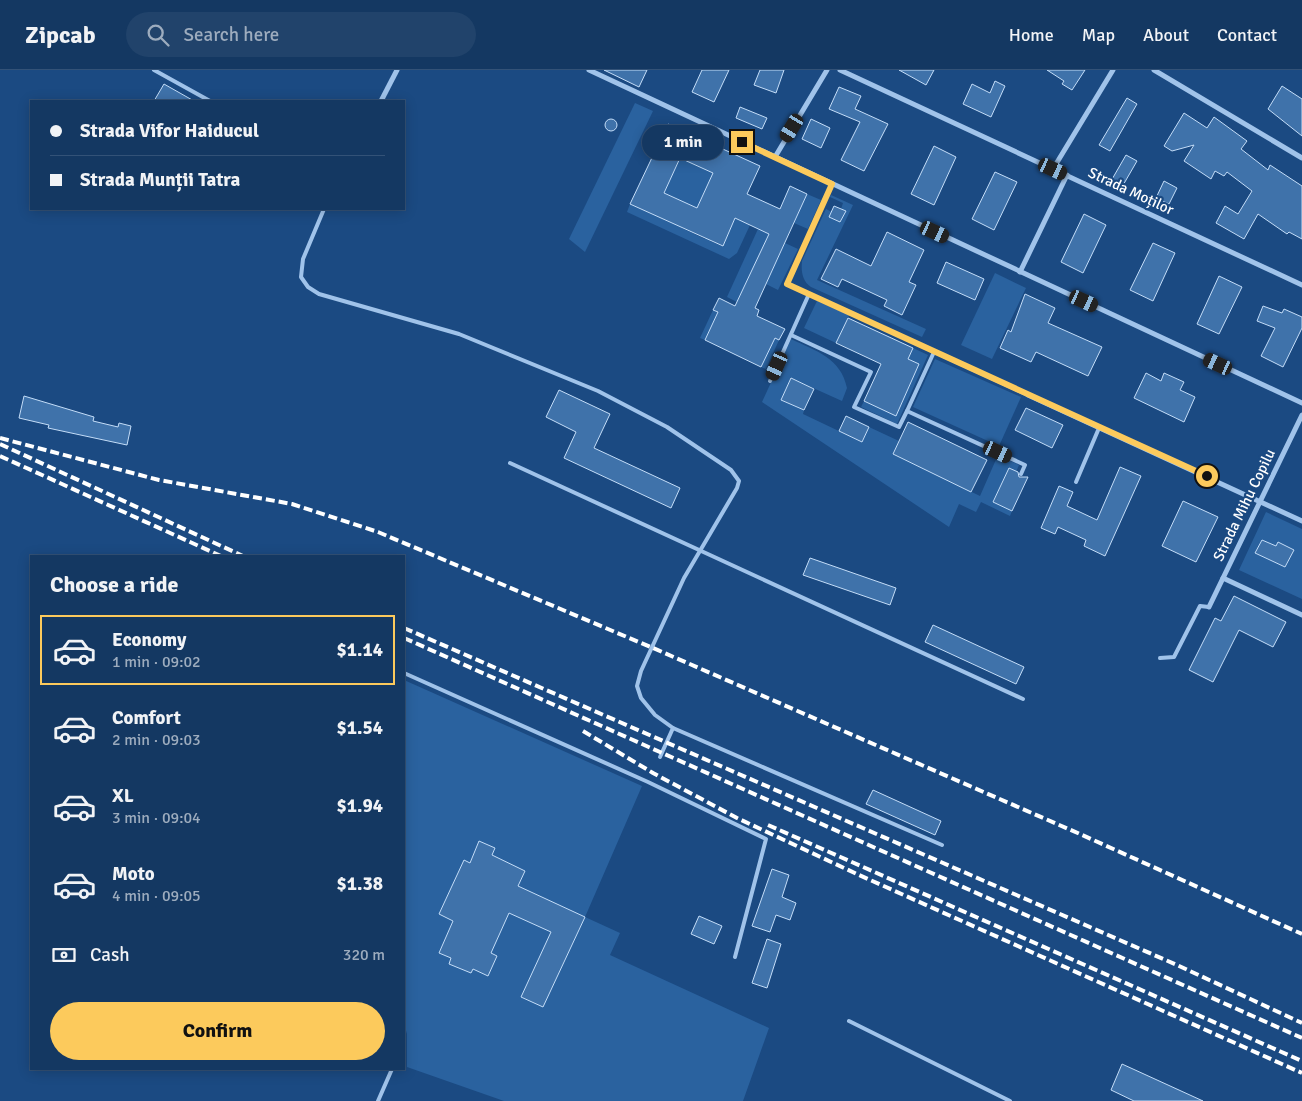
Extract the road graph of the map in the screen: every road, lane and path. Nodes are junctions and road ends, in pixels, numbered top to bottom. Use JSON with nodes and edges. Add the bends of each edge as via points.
{"nodes":[{"id":1,"x":154,"y":70,"type":"edge"},
{"id":2,"x":397,"y":70,"type":"edge"},
{"id":3,"x":589,"y":70,"type":"edge"},
{"id":4,"x":826,"y":70,"type":"edge"},
{"id":5,"x":840,"y":70,"type":"edge"},
{"id":6,"x":1113,"y":70,"type":"edge"},
{"id":7,"x":1154,"y":70,"type":"edge"},
{"id":8,"x":208,"y":100,"type":"edge"},
{"id":9,"x":382,"y":100,"type":"edge"},
{"id":10,"x":775,"y":157,"type":"junction"},
{"id":11,"x":1302,"y":158,"type":"edge"},
{"id":12,"x":1053,"y":169,"type":"junction"},
{"id":13,"x":1067,"y":176,"type":"junction"},
{"id":14,"x":832,"y":184,"type":"junction"},
{"id":15,"x":324,"y":210,"type":"edge"},
{"id":16,"x":1020,"y":272,"type":"junction"},
{"id":17,"x":1302,"y":284,"type":"edge"},
{"id":18,"x":809,"y":294,"type":"junction"},
{"id":19,"x":791,"y":335,"type":"junction"},
{"id":20,"x":934,"y":352,"type":"junction"},
{"id":21,"x":770,"y":381,"type":"dead end"},
{"id":22,"x":1028,"y":395,"type":"joint"},
{"id":23,"x":1302,"y":403,"type":"edge"},
{"id":24,"x":907,"y":411,"type":"junction"},
{"id":25,"x":1302,"y":415,"type":"edge"},
{"id":26,"x":1100,"y":428,"type":"junction"},
{"id":27,"x":510,"y":463,"type":"dead end"},
{"id":28,"x":1020,"y":474,"type":"dead end"},
{"id":29,"x":1076,"y":482,"type":"dead end"},
{"id":30,"x":1260,"y":501,"type":"junction"},
{"id":31,"x":1302,"y":520,"type":"edge"},
{"id":32,"x":700,"y":551,"type":"junction"},
{"id":33,"x":1223,"y":578,"type":"junction"},
{"id":34,"x":1209,"y":607,"type":"joint"},
{"id":35,"x":1302,"y":615,"type":"edge"},
{"id":36,"x":1160,"y":658,"type":"dead end"},
{"id":37,"x":405,"y":673,"type":"edge"},
{"id":38,"x":1023,"y":699,"type":"dead end"},
{"id":39,"x":673,"y":728,"type":"junction"},
{"id":40,"x":660,"y":757,"type":"dead end"},
{"id":41,"x":942,"y":845,"type":"dead end"},
{"id":42,"x":736,"y":957,"type":"dead end"},
{"id":43,"x":849,"y":1020,"type":"dead end"},
{"id":44,"x":392,"y":1070,"type":"edge"},
{"id":45,"x":378,"y":1101,"type":"edge"},
{"id":46,"x":1010,"y":1101,"type":"edge"}],
"edges":[{"from":1,"to":8,"type":"lane"},
{"from":2,"to":9,"type":"street"},
{"from":3,"to":10,"type":"street"},
{"from":4,"to":10,"type":"street"},
{"from":5,"to":12,"type":"street","name":"Strada Moților"},
{"from":6,"to":12,"type":"street"},
{"from":7,"to":11,"type":"street"},
{"from":10,"to":14,"type":"street"},
{"from":12,"to":13,"type":"street","name":"Strada Moților"},
{"from":13,"to":16,"type":"street"},
{"from":13,"to":17,"type":"street","name":"Strada Moților"},
{"from":14,"to":16,"type":"street"},
{"from":14,"to":18,"type":"lane","via":[[787,284]]},
{"from":15,"to":32,"type":"lane","via":[[303,259],[301,277],[308,287],[319,294],[459,334],[598,391],[667,427],[731,470],[739,481],[737,488]]},
{"from":16,"to":23,"type":"street"},
{"from":18,"to":19,"type":"lane"},
{"from":18,"to":20,"type":"lane"},
{"from":19,"to":21,"type":"lane"},
{"from":19,"to":24,"type":"lane","via":[[870,372],[854,407],[900,427]]},
{"from":20,"to":22,"type":"lane"},
{"from":20,"to":24,"type":"lane"},
{"from":22,"to":26,"type":"street"},
{"from":24,"to":28,"type":"lane","via":[[1025,465]]},
{"from":25,"to":30,"type":"street","name":"Strada Mihu Copilu"},
{"from":26,"to":29,"type":"lane"},
{"from":26,"to":30,"type":"street"},
{"from":27,"to":32,"type":"lane"},
{"from":30,"to":31,"type":"street"},
{"from":30,"to":33,"type":"street","name":"Strada Mihu Copilu"},
{"from":32,"to":38,"type":"lane"},
{"from":32,"to":39,"type":"lane","via":[[641,671],[638,686],[641,698],[655,715]]},
{"from":33,"to":34,"type":"street","name":"Strada Mihu Copilu"},
{"from":33,"to":35,"type":"street"},
{"from":34,"to":36,"type":"lane","via":[[1200,606],[1174,657]]},
{"from":37,"to":42,"type":"lane","via":[[648,782],[766,839]]},
{"from":39,"to":40,"type":"lane"},
{"from":39,"to":41,"type":"lane"},
{"from":43,"to":46,"type":"lane"},
{"from":44,"to":45,"type":"lane"}]}
